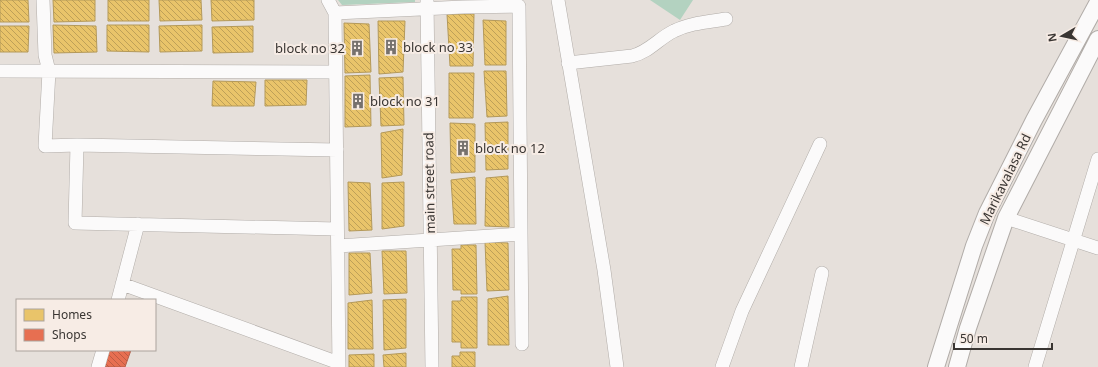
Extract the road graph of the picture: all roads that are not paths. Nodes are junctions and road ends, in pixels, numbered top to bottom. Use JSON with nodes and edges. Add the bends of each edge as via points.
{"nodes":[{"id":1,"x":42,"y":0,"type":"edge"},
{"id":2,"x":328,"y":0,"type":"edge"},
{"id":3,"x":558,"y":0,"type":"edge"},
{"id":4,"x":1098,"y":2,"type":"edge"},
{"id":5,"x":427,"y":4,"type":"edge"},
{"id":6,"x":335,"y":13,"type":"junction"},
{"id":7,"x":726,"y":19,"type":"dead end"},
{"id":8,"x":1097,"y":44,"type":"edge"},
{"id":9,"x":568,"y":63,"type":"junction"},
{"id":10,"x":0,"y":71,"type":"edge"},
{"id":11,"x":49,"y":71,"type":"junction"},
{"id":12,"x":335,"y":72,"type":"junction"},
{"id":13,"x":820,"y":144,"type":"dead end"},
{"id":14,"x":77,"y":145,"type":"junction"},
{"id":15,"x":336,"y":150,"type":"junction"},
{"id":16,"x":1098,"y":159,"type":"edge"},
{"id":17,"x":1006,"y":218,"type":"junction"},
{"id":18,"x":138,"y":224,"type":"junction"},
{"id":19,"x":338,"y":229,"type":"junction"},
{"id":20,"x":521,"y":234,"type":"junction"},
{"id":21,"x":429,"y":240,"type":"junction"},
{"id":22,"x":1073,"y":240,"type":"junction"},
{"id":23,"x":338,"y":246,"type":"junction"},
{"id":24,"x":1098,"y":248,"type":"edge"},
{"id":25,"x":822,"y":273,"type":"dead end"},
{"id":26,"x":122,"y":284,"type":"junction"},
{"id":27,"x":118,"y":299,"type":"edge"},
{"id":28,"x":522,"y":344,"type":"dead end"},
{"id":29,"x":103,"y":351,"type":"edge"},
{"id":30,"x":339,"y":365,"type":"edge"},
{"id":31,"x":98,"y":367,"type":"edge"},
{"id":32,"x":432,"y":367,"type":"edge"},
{"id":33,"x":617,"y":367,"type":"edge"},
{"id":34,"x":722,"y":367,"type":"edge"},
{"id":35,"x":801,"y":367,"type":"edge"},
{"id":36,"x":936,"y":367,"type":"edge"},
{"id":37,"x":957,"y":367,"type":"edge"},
{"id":38,"x":1035,"y":367,"type":"edge"}],
"edges":[{"from":1,"to":11,"type":"street","via":[[45,55]]},
{"from":2,"to":6,"type":"street"},
{"from":3,"to":9,"type":"street"},
{"from":4,"to":36,"type":"street","name":"Marikavalasa Rd","via":[[987,213]]},
{"from":5,"to":6,"type":"street"},
{"from":5,"to":20,"type":"street","via":[[519,6]]},
{"from":5,"to":21,"type":"street","name":"main street road"},
{"from":6,"to":12,"type":"street"},
{"from":7,"to":9,"type":"street","via":[[690,25],[673,31],[641,54]]},
{"from":8,"to":17,"type":"street","name":"Marikavalasa Rd"},
{"from":9,"to":33,"type":"street","via":[[604,270]]},
{"from":10,"to":11,"type":"street"},
{"from":11,"to":12,"type":"street"},
{"from":11,"to":14,"type":"street","via":[[45,146]]},
{"from":12,"to":15,"type":"street"},
{"from":13,"to":34,"type":"street","via":[[742,311]]},
{"from":14,"to":15,"type":"street"},
{"from":14,"to":18,"type":"street","via":[[75,223]]},
{"from":15,"to":19,"type":"street"},
{"from":16,"to":22,"type":"street"},
{"from":17,"to":22,"type":"street"},
{"from":17,"to":37,"type":"street","name":"Marikavalasa Rd"},
{"from":18,"to":19,"type":"street"},
{"from":18,"to":26,"type":"street"},
{"from":19,"to":23,"type":"street"},
{"from":20,"to":21,"type":"street"},
{"from":20,"to":28,"type":"street"},
{"from":21,"to":23,"type":"street"},
{"from":21,"to":32,"type":"street","name":"main street road"},
{"from":22,"to":24,"type":"street"},
{"from":22,"to":38,"type":"street"},
{"from":23,"to":30,"type":"street"},
{"from":25,"to":35,"type":"street"},
{"from":26,"to":27,"type":"street"},
{"from":26,"to":30,"type":"street"},
{"from":29,"to":31,"type":"street"}]}
